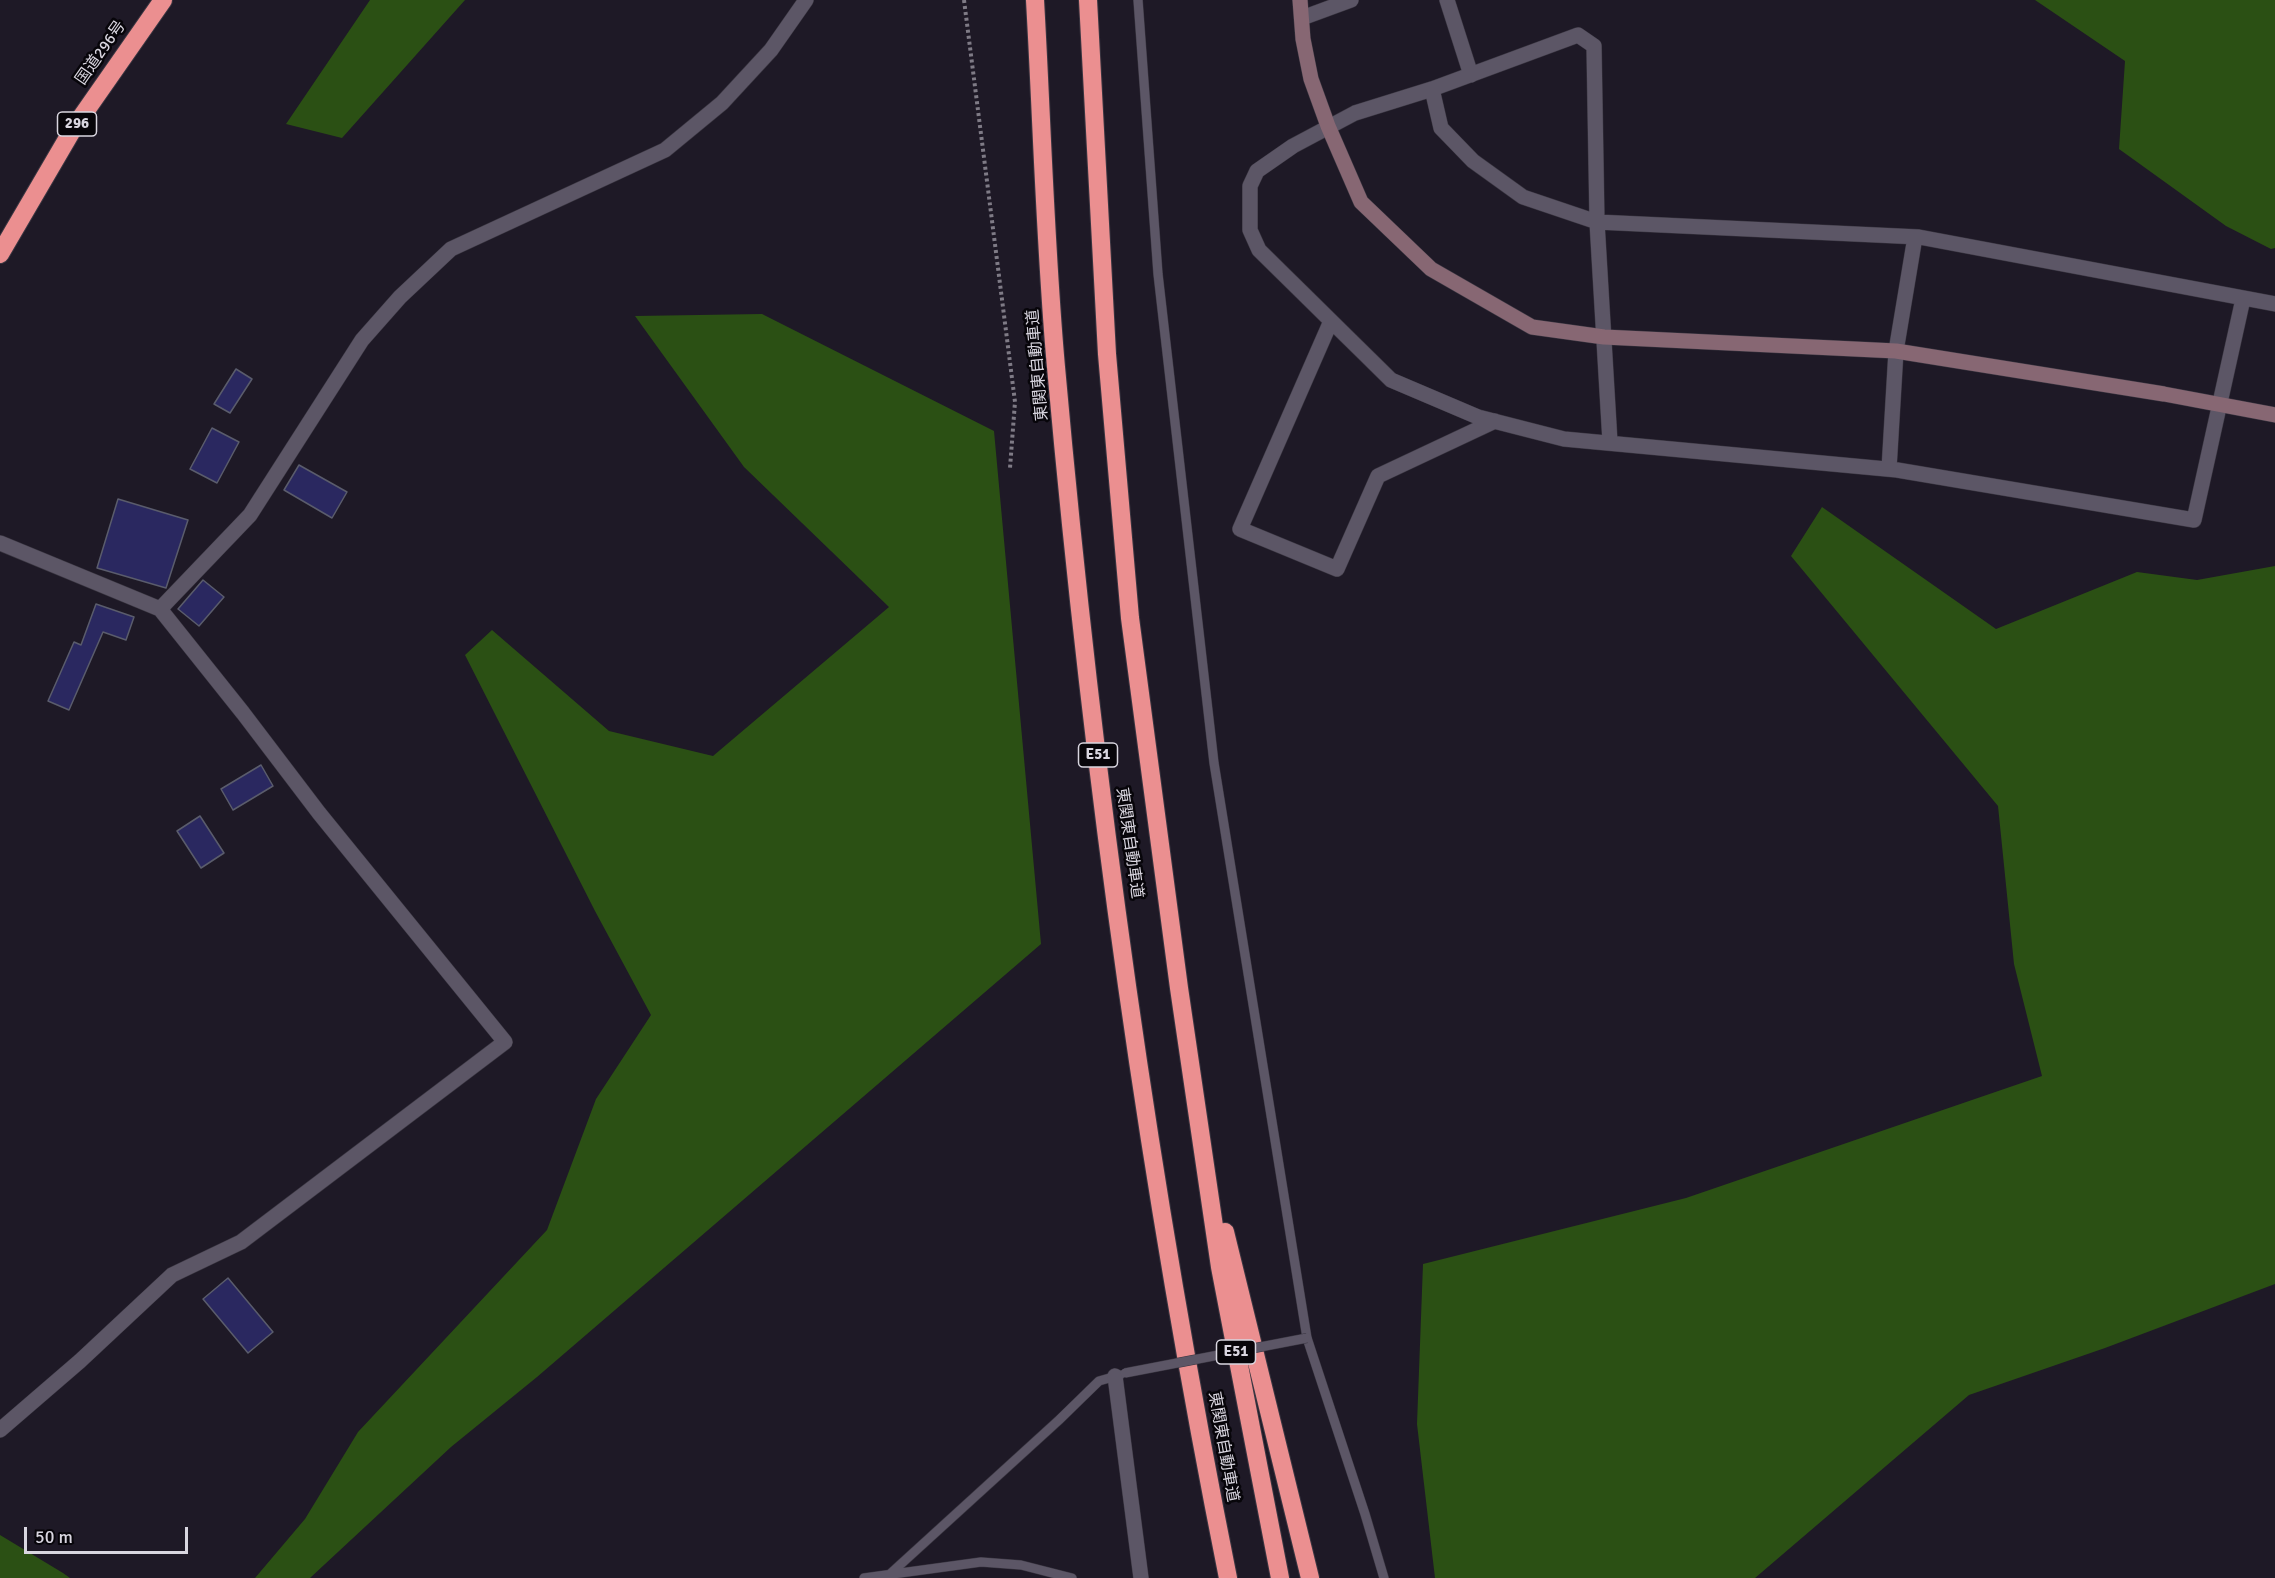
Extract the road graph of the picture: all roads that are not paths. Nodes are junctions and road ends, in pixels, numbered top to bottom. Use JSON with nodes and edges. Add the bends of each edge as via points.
{"nodes":[{"id":1,"x":163,"y":0,"type":"edge"},
{"id":2,"x":806,"y":0,"type":"edge"},
{"id":3,"x":1035,"y":0,"type":"edge"},
{"id":4,"x":1088,"y":0,"type":"edge"},
{"id":5,"x":1138,"y":0,"type":"edge"},
{"id":6,"x":1300,"y":0,"type":"edge"},
{"id":7,"x":1351,"y":0,"type":"edge"},
{"id":8,"x":1447,"y":0,"type":"edge"},
{"id":9,"x":1302,"y":18,"type":"junction"},
{"id":10,"x":1471,"y":75,"type":"junction"},
{"id":11,"x":1432,"y":89,"type":"junction"},
{"id":12,"x":1328,"y":126,"type":"junction"},
{"id":13,"x":1598,"y":222,"type":"junction"},
{"id":14,"x":1915,"y":237,"type":"junction"},
{"id":15,"x":0,"y":254,"type":"edge"},
{"id":16,"x":2243,"y":299,"type":"junction"},
{"id":17,"x":2275,"y":304,"type":"edge"},
{"id":18,"x":1331,"y":321,"type":"junction"},
{"id":19,"x":1604,"y":338,"type":"junction"},
{"id":20,"x":1896,"y":351,"type":"junction"},
{"id":21,"x":2220,"y":404,"type":"junction"},
{"id":22,"x":2275,"y":415,"type":"edge"},
{"id":23,"x":1495,"y":421,"type":"junction"},
{"id":24,"x":1611,"y":442,"type":"junction"},
{"id":25,"x":1889,"y":469,"type":"junction"},
{"id":26,"x":0,"y":543,"type":"edge"},
{"id":27,"x":160,"y":609,"type":"junction"},
{"id":28,"x":1199,"y":1126,"type":"junction"},
{"id":29,"x":1307,"y":1338,"type":"junction"},
{"id":30,"x":1120,"y":1375,"type":"junction"},
{"id":31,"x":0,"y":1430,"type":"edge"},
{"id":32,"x":1214,"y":1505,"type":"junction"},
{"id":33,"x":890,"y":1574,"type":"junction"},
{"id":34,"x":864,"y":1578,"type":"edge"},
{"id":35,"x":1072,"y":1578,"type":"edge"},
{"id":36,"x":1141,"y":1578,"type":"edge"},
{"id":37,"x":1221,"y":1578,"type":"edge"},
{"id":38,"x":1228,"y":1578,"type":"edge"},
{"id":39,"x":1280,"y":1578,"type":"edge"},
{"id":40,"x":1310,"y":1578,"type":"edge"},
{"id":41,"x":1384,"y":1578,"type":"edge"}],
"edges":[{"from":1,"to":15,"type":"highway","name":"国道296号","number":"296","via":[[73,129]]},
{"from":2,"to":27,"type":"street","via":[[771,50],[722,102],[665,150],[451,249],[362,340],[250,515]]},
{"from":3,"to":32,"type":"highway","name":"東関東自動車道","number":"E51","via":[[1056,363],[1082,629],[1150,1139]]},
{"from":4,"to":28,"type":"highway","name":"東関東自動車道","number":"E51","via":[[1107,354],[1130,618]]},
{"from":5,"to":29,"type":"lane","via":[[1158,274],[1214,763]]},
{"from":6,"to":9,"type":"street"},
{"from":7,"to":9,"type":"street"},
{"from":8,"to":10,"type":"street"},
{"from":9,"to":12,"type":"street","via":[[1311,79]]},
{"from":10,"to":11,"type":"street"},
{"from":10,"to":13,"type":"street","via":[[1578,35],[1594,46]]},
{"from":11,"to":12,"type":"street","via":[[1355,113]]},
{"from":11,"to":13,"type":"street","via":[[1441,128],[1473,161],[1523,197]]},
{"from":12,"to":18,"type":"street","via":[[1257,171],[1250,186],[1249,213],[1250,230],[1259,250]]},
{"from":12,"to":19,"type":"street","via":[[1361,202],[1431,269],[1532,327]]},
{"from":13,"to":14,"type":"street"},
{"from":13,"to":19,"type":"street"},
{"from":14,"to":16,"type":"street"},
{"from":14,"to":20,"type":"street"},
{"from":16,"to":17,"type":"street"},
{"from":16,"to":21,"type":"street"},
{"from":18,"to":23,"type":"street","via":[[1391,381]]},
{"from":18,"to":23,"type":"street","via":[[1240,529],[1337,569],[1378,476]]},
{"from":19,"to":20,"type":"street"},
{"from":19,"to":24,"type":"street"},
{"from":20,"to":21,"type":"street"},
{"from":20,"to":25,"type":"street"},
{"from":21,"to":22,"type":"street"},
{"from":21,"to":25,"type":"street","via":[[2194,520]]},
{"from":23,"to":24,"type":"street","via":[[1564,439]]},
{"from":24,"to":25,"type":"street"},
{"from":26,"to":27,"type":"street"},
{"from":27,"to":31,"type":"street","via":[[505,1042],[241,1242],[172,1275]]},
{"from":28,"to":39,"type":"highway","name":"東関東自動車道","number":"E51","via":[[1220,1267]]},
{"from":28,"to":40,"type":"highway"},
{"from":29,"to":30,"type":"lane","bridge":true},
{"from":29,"to":41,"type":"lane"},
{"from":30,"to":33,"type":"lane","via":[[1099,1381]]},
{"from":30,"to":36,"type":"street"},
{"from":32,"to":37,"type":"highway"},
{"from":32,"to":38,"type":"highway","name":"東関東自動車道","number":"E51"},
{"from":33,"to":34,"type":"lane"},
{"from":33,"to":35,"type":"lane","via":[[981,1562],[1021,1565]]}]}
